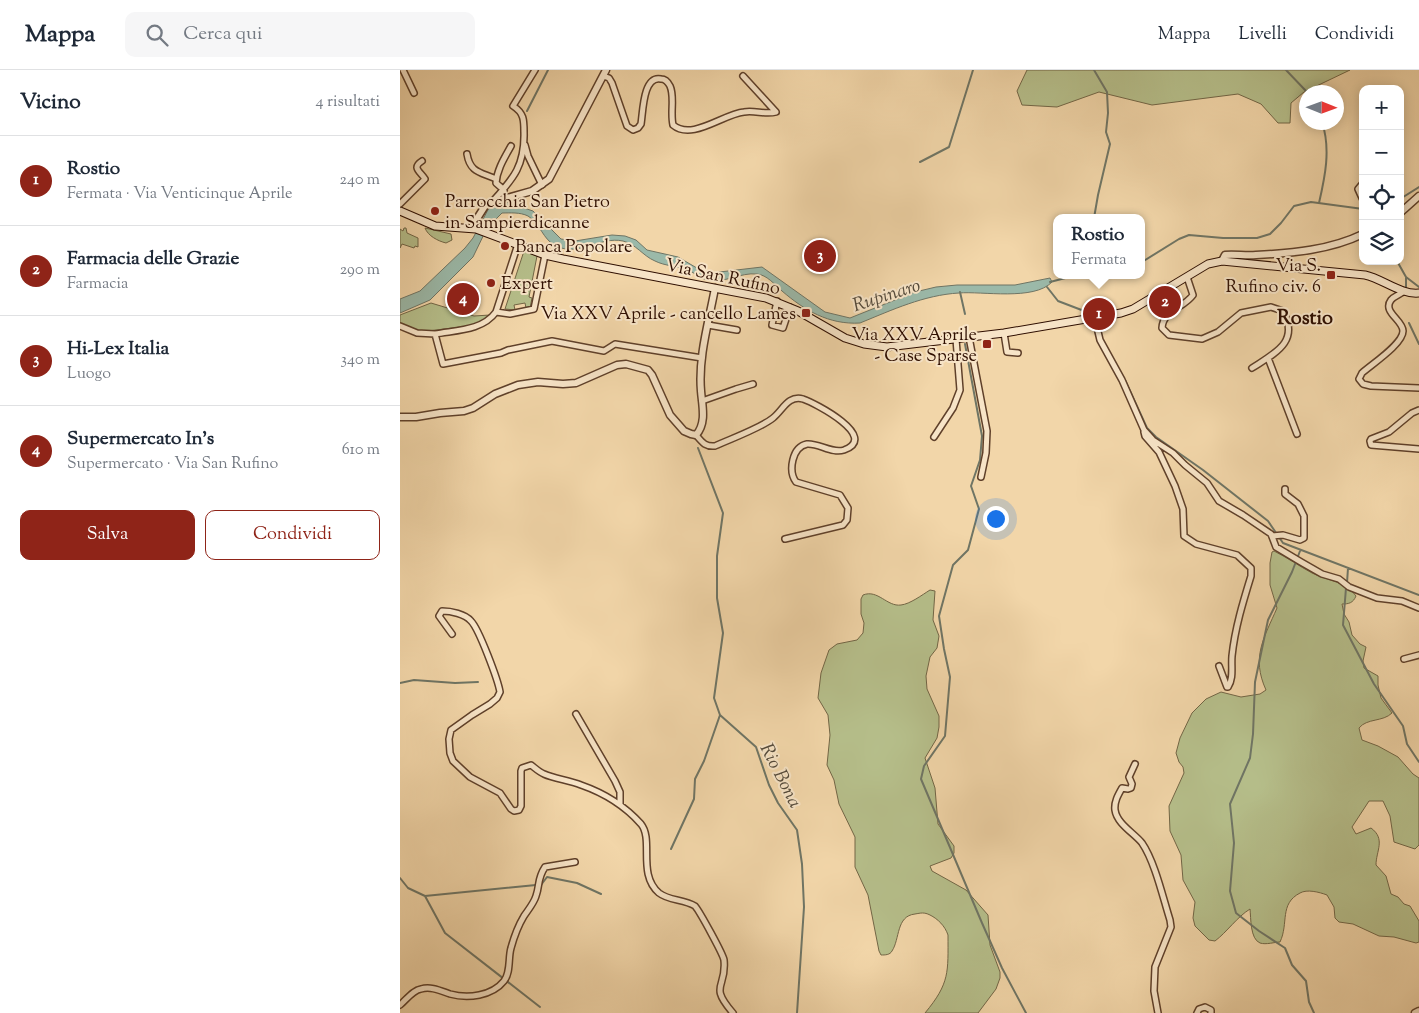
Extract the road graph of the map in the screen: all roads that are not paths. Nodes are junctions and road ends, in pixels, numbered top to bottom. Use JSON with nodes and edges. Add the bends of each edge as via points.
{"nodes":[{"id":1,"x":403,"y":70,"type":"edge"},
{"id":2,"x":535,"y":70,"type":"edge"},
{"id":3,"x":604,"y":73,"type":"edge"},
{"id":4,"x":744,"y":76,"type":"dead end"},
{"id":5,"x":414,"y":93,"type":"dead end"},
{"id":6,"x":524,"y":142,"type":"junction"},
{"id":7,"x":511,"y":146,"type":"dead end"},
{"id":8,"x":467,"y":154,"type":"dead end"},
{"id":9,"x":422,"y":161,"type":"dead end"},
{"id":10,"x":496,"y":179,"type":"junction"},
{"id":11,"x":542,"y":185,"type":"junction"},
{"id":12,"x":504,"y":190,"type":"junction"},
{"id":13,"x":1419,"y":196,"type":"edge"},
{"id":14,"x":493,"y":202,"type":"junction"},
{"id":15,"x":400,"y":204,"type":"edge"},
{"id":16,"x":1404,"y":209,"type":"edge"},
{"id":17,"x":400,"y":210,"type":"edge"},
{"id":18,"x":473,"y":228,"type":"junction"},
{"id":19,"x":1359,"y":236,"type":"edge"},
{"id":20,"x":518,"y":244,"type":"junction"},
{"id":21,"x":546,"y":255,"type":"junction"},
{"id":22,"x":1222,"y":261,"type":"junction"},
{"id":23,"x":1187,"y":277,"type":"junction"},
{"id":24,"x":715,"y":288,"type":"junction"},
{"id":25,"x":1404,"y":291,"type":"junction"},
{"id":26,"x":1419,"y":293,"type":"edge"},
{"id":27,"x":777,"y":301,"type":"junction"},
{"id":28,"x":790,"y":307,"type":"junction"},
{"id":29,"x":496,"y":312,"type":"junction"},
{"id":30,"x":1094,"y":318,"type":"junction"},
{"id":31,"x":708,"y":325,"type":"junction"},
{"id":32,"x":400,"y":326,"type":"edge"},
{"id":33,"x":736,"y":330,"type":"dead end"},
{"id":34,"x":1004,"y":332,"type":"junction"},
{"id":35,"x":435,"y":334,"type":"junction"},
{"id":36,"x":970,"y":337,"type":"junction"},
{"id":37,"x":956,"y":339,"type":"junction"},
{"id":38,"x":1018,"y":352,"type":"dead end"},
{"id":39,"x":702,"y":358,"type":"junction"},
{"id":40,"x":1268,"y":358,"type":"junction"},
{"id":41,"x":1252,"y":368,"type":"dead end"},
{"id":42,"x":753,"y":384,"type":"dead end"},
{"id":43,"x":1419,"y":388,"type":"edge"},
{"id":44,"x":702,"y":402,"type":"junction"},
{"id":45,"x":1419,"y":410,"type":"edge"},
{"id":46,"x":400,"y":417,"type":"edge"},
{"id":47,"x":1144,"y":430,"type":"junction"},
{"id":48,"x":1297,"y":434,"type":"dead end"},
{"id":49,"x":696,"y":435,"type":"junction"},
{"id":50,"x":934,"y":437,"type":"dead end"},
{"id":51,"x":1419,"y":449,"type":"edge"},
{"id":52,"x":982,"y":477,"type":"dead end"},
{"id":53,"x":1286,"y":488,"type":"dead end"},
{"id":54,"x":1272,"y":536,"type":"junction"},
{"id":55,"x":785,"y":539,"type":"dead end"},
{"id":56,"x":1419,"y":608,"type":"edge"},
{"id":57,"x":452,"y":634,"type":"dead end"},
{"id":58,"x":1419,"y":655,"type":"edge"},
{"id":59,"x":1404,"y":659,"type":"dead end"},
{"id":60,"x":1219,"y":666,"type":"dead end"},
{"id":61,"x":576,"y":714,"type":"dead end"},
{"id":62,"x":1135,"y":764,"type":"dead end"},
{"id":63,"x":620,"y":804,"type":"junction"},
{"id":64,"x":575,"y":862,"type":"dead end"},
{"id":65,"x":400,"y":1005,"type":"edge"},
{"id":66,"x":1419,"y":1011,"type":"edge"},
{"id":67,"x":733,"y":1013,"type":"edge"},
{"id":68,"x":1158,"y":1013,"type":"edge"},
{"id":69,"x":1197,"y":1013,"type":"edge"},
{"id":70,"x":1211,"y":1013,"type":"edge"},
{"id":71,"x":1414,"y":1013,"type":"edge"}],
"edges":[{"from":1,"to":5,"type":"street"},
{"from":2,"to":6,"type":"street","via":[[513,106],[521,111],[524,118]]},
{"from":3,"to":4,"type":"street","via":[[612,83],[627,126],[633,130],[641,124],[648,85],[654,79],[663,79],[671,88],[673,125],[682,130],[693,130],[742,112],[776,112]]},
{"from":3,"to":11,"type":"street","via":[[552,173]]},
{"from":6,"to":11,"type":"street"},
{"from":6,"to":12,"type":"street","via":[[522,160]]},
{"from":7,"to":10,"type":"street"},
{"from":8,"to":10,"type":"street","via":[[473,169]]},
{"from":9,"to":15,"type":"street","via":[[416,167],[425,179]]},
{"from":10,"to":12,"type":"street"},
{"from":11,"to":14,"type":"street"},
{"from":12,"to":14,"type":"street"},
{"from":13,"to":16,"type":"street"},
{"from":14,"to":18,"type":"street","via":[[485,206]]},
{"from":17,"to":18,"type":"main road","name":"Via San Rufino","via":[[435,226]]},
{"from":18,"to":20,"type":"main road","name":"Via San Rufino"},
{"from":19,"to":22,"type":"street","via":[[1344,243],[1294,252],[1225,255]]},
{"from":20,"to":21,"type":"main road","name":"Via San Rufino"},
{"from":20,"to":29,"type":"street"},
{"from":21,"to":24,"type":"main road","name":"Via San Rufino"},
{"from":21,"to":29,"type":"street","via":[[534,309],[510,314]]},
{"from":22,"to":23,"type":"main road","name":"Via San Rufino","via":[[1208,264]]},
{"from":22,"to":25,"type":"main road","via":[[1365,275]]},
{"from":23,"to":30,"type":"main road","name":"Via San Rufino","via":[[1133,309]]},
{"from":23,"to":40,"type":"street","via":[[1194,295],[1167,316],[1162,328],[1165,332],[1202,339],[1218,332],[1241,313],[1276,308],[1283,311],[1287,319],[1288,338]]},
{"from":24,"to":27,"type":"main road","name":"Via San Rufino"},
{"from":24,"to":31,"type":"street"},
{"from":25,"to":26,"type":"main road"},
{"from":25,"to":43,"type":"street","via":[[1389,305],[1402,326],[1400,340],[1359,379],[1371,386]]},
{"from":27,"to":28,"type":"main road","name":"Via San Rufino"},
{"from":27,"to":28,"type":"street","via":[[772,325],[783,328]]},
{"from":28,"to":37,"type":"main road","name":"Via San Rufino","via":[[845,338],[875,347]]},
{"from":29,"to":35,"type":"street","via":[[477,327]]},
{"from":30,"to":34,"type":"main road","name":"Via San Rufino"},
{"from":30,"to":47,"type":"street","via":[[1100,340]]},
{"from":31,"to":33,"type":"street"},
{"from":31,"to":39,"type":"street"},
{"from":32,"to":35,"type":"street","via":[[417,333]]},
{"from":34,"to":36,"type":"main road","name":"Via San Rufino"},
{"from":34,"to":38,"type":"street","via":[[1007,352]]},
{"from":35,"to":39,"type":"street","via":[[443,364],[552,341],[604,351],[615,344]]},
{"from":36,"to":37,"type":"main road","name":"Via San Rufino"},
{"from":36,"to":52,"type":"street","via":[[987,432]]},
{"from":37,"to":50,"type":"street","via":[[960,390],[953,408]]},
{"from":39,"to":44,"type":"street"},
{"from":40,"to":41,"type":"street"},
{"from":40,"to":48,"type":"street"},
{"from":42,"to":44,"type":"street"},
{"from":44,"to":49,"type":"street","via":[[703,424]]},
{"from":45,"to":51,"type":"street","via":[[1397,427],[1370,441],[1371,445]]},
{"from":46,"to":49,"type":"street","via":[[464,411],[518,385],[576,383],[626,364],[648,370],[670,415],[684,431]]},
{"from":47,"to":54,"type":"street","via":[[1207,483],[1219,501]]},
{"from":47,"to":60,"type":"street","via":[[1175,486],[1183,509],[1184,536],[1196,544],[1237,555],[1250,568],[1251,576],[1237,621],[1232,681],[1227,688]]},
{"from":49,"to":55,"type":"street","via":[[704,444],[715,446],[772,420],[788,401],[799,398],[846,424],[853,432],[851,446],[840,451],[808,444],[801,446],[792,469],[796,482],[840,495],[848,508],[847,520],[843,525]]},
{"from":53,"to":54,"type":"street","via":[[1285,494],[1298,504],[1304,516],[1304,538]]},
{"from":54,"to":56,"type":"street","via":[[1276,547],[1322,574],[1377,598],[1402,601]]},
{"from":57,"to":63,"type":"street","via":[[439,616],[442,611],[471,621],[500,692],[490,704],[451,730],[452,761],[470,777],[500,793],[514,811],[521,806],[522,768],[531,765],[544,774],[581,785]]},
{"from":58,"to":59,"type":"street"},
{"from":61,"to":63,"type":"street","via":[[615,781],[620,792]]},
{"from":62,"to":68,"type":"street","via":[[1129,777],[1131,788],[1122,788],[1116,798],[1115,812],[1142,843],[1170,920],[1171,927],[1155,967],[1154,991]]},
{"from":63,"to":67,"type":"street","via":[[646,834],[646,862],[653,885],[666,896],[695,906],[719,946],[724,960],[720,996]]},
{"from":64,"to":65,"type":"street","via":[[545,867],[536,896],[517,929],[510,950],[508,972],[497,987],[485,994],[468,997],[430,988],[419,989]]},
{"from":66,"to":71,"type":"street"},
{"from":69,"to":70,"type":"street","via":[[1205,1007]]}]}
